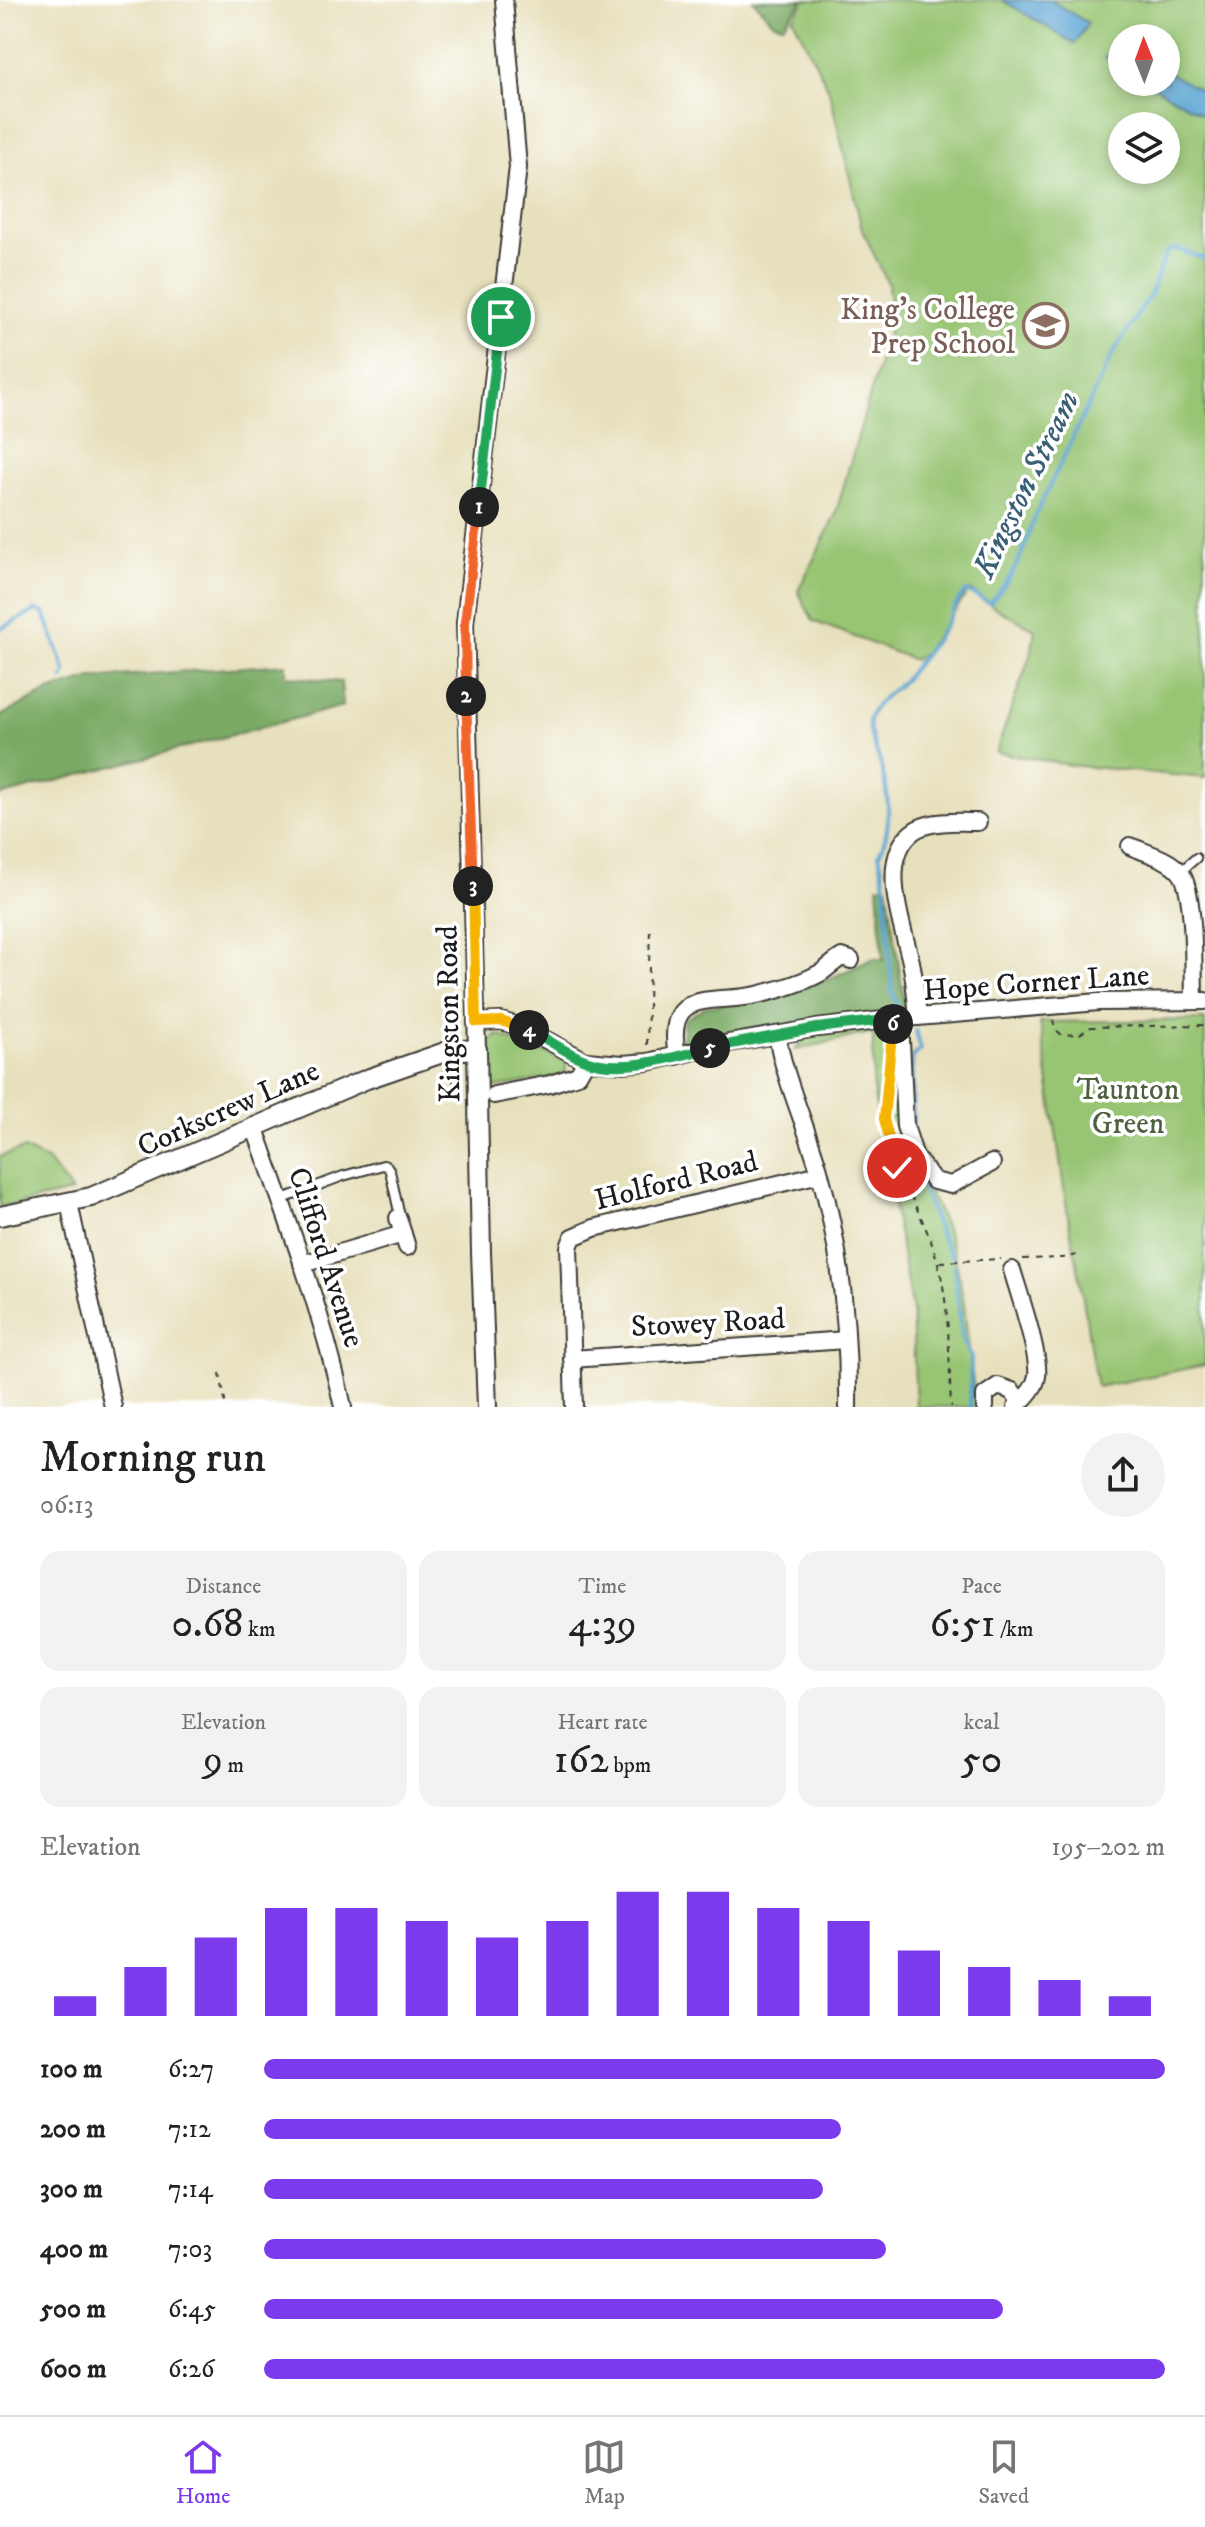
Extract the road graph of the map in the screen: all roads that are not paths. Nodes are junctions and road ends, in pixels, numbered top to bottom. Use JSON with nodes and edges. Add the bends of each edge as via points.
{"nodes":[{"id":1,"x":504,"y":0,"type":"edge"},
{"id":2,"x":978,"y":822,"type":"dead end"},
{"id":3,"x":1130,"y":847,"type":"dead end"},
{"id":4,"x":1197,"y":857,"type":"dead end"},
{"id":5,"x":1180,"y":872,"type":"junction"},
{"id":6,"x":844,"y":955,"type":"dead end"},
{"id":7,"x":1200,"y":1001,"type":"edge"},
{"id":8,"x":918,"y":1017,"type":"junction"},
{"id":9,"x":900,"y":1019,"type":"junction"},
{"id":10,"x":476,"y":1022,"type":"junction"},
{"id":11,"x":777,"y":1035,"type":"junction"},
{"id":12,"x":477,"y":1049,"type":"junction"},
{"id":13,"x":677,"y":1056,"type":"junction"},
{"id":14,"x":586,"y":1061,"type":"junction"},
{"id":15,"x":486,"y":1096,"type":"junction"},
{"id":16,"x":254,"y":1126,"type":"junction"},
{"id":17,"x":992,"y":1163,"type":"dead end"},
{"id":18,"x":820,"y":1174,"type":"junction"},
{"id":19,"x":279,"y":1200,"type":"junction"},
{"id":20,"x":69,"y":1203,"type":"junction"},
{"id":21,"x":0,"y":1216,"type":"edge"},
{"id":22,"x":403,"y":1233,"type":"joint"},
{"id":23,"x":302,"y":1264,"type":"junction"},
{"id":24,"x":1012,"y":1270,"type":"dead end"},
{"id":25,"x":846,"y":1340,"type":"junction"},
{"id":26,"x":572,"y":1359,"type":"junction"},
{"id":27,"x":1018,"y":1405,"type":"edge"},
{"id":28,"x":113,"y":1407,"type":"edge"},
{"id":29,"x":343,"y":1407,"type":"edge"},
{"id":30,"x":487,"y":1407,"type":"edge"},
{"id":31,"x":574,"y":1407,"type":"edge"},
{"id":32,"x":848,"y":1407,"type":"edge"},
{"id":33,"x":985,"y":1407,"type":"edge"}],
"edges":[{"from":1,"to":10,"type":"street","name":"Kingston Road","via":[[518,167],[465,623]]},
{"from":2,"to":8,"type":"street","via":[[960,815],[920,828],[904,843],[895,862]]},
{"from":3,"to":5,"type":"street"},
{"from":4,"to":5,"type":"lane"},
{"from":5,"to":7,"type":"street","via":[[1190,900]]},
{"from":6,"to":13,"type":"street","via":[[821,972],[777,989],[695,1001],[677,1017]]},
{"from":7,"to":8,"type":"street","name":"Hope Corner Lane","via":[[1099,1002]]},
{"from":8,"to":9,"type":"street","name":"Hope Corner Lane"},
{"from":9,"to":11,"type":"street","name":"Hope Corner Lane"},
{"from":9,"to":17,"type":"street","via":[[905,1126],[915,1157],[934,1181],[951,1185]]},
{"from":10,"to":12,"type":"street","name":"Kingston Road"},
{"from":10,"to":14,"type":"street","name":"Hope Corner Lane","via":[[522,1027]]},
{"from":11,"to":13,"type":"street","name":"Hope Corner Lane"},
{"from":11,"to":18,"type":"street"},
{"from":12,"to":15,"type":"street","name":"Kingston Road"},
{"from":12,"to":16,"type":"street","name":"Corkscrew Lane","via":[[419,1060]]},
{"from":13,"to":14,"type":"street","name":"Hope Corner Lane","via":[[612,1064]]},
{"from":14,"to":15,"type":"street","via":[[578,1075]]},
{"from":15,"to":30,"type":"street","name":"Kingston Road"},
{"from":16,"to":19,"type":"street","name":"Clifford Avenue"},
{"from":16,"to":20,"type":"street","name":"Corkscrew Lane","via":[[109,1191]]},
{"from":18,"to":25,"type":"street"},
{"from":18,"to":26,"type":"street","name":"Holford Road","via":[[573,1237]]},
{"from":19,"to":22,"type":"lane","via":[[387,1166]]},
{"from":19,"to":23,"type":"street","name":"Clifford Avenue"},
{"from":20,"to":21,"type":"street","name":"Corkscrew Lane"},
{"from":20,"to":28,"type":"street"},
{"from":22,"to":23,"type":"street"},
{"from":23,"to":29,"type":"street","name":"Clifford Avenue"},
{"from":24,"to":27,"type":"street","via":[[1037,1375],[1031,1392]]},
{"from":25,"to":26,"type":"street","name":"Stowey Road"},
{"from":25,"to":32,"type":"street"},
{"from":26,"to":31,"type":"street","name":"Holford Road"},
{"from":27,"to":33,"type":"street","via":[[1012,1391],[998,1386],[985,1395]]}]}
